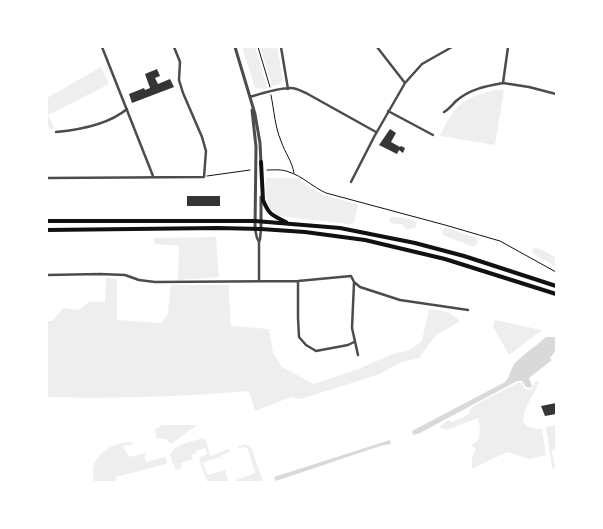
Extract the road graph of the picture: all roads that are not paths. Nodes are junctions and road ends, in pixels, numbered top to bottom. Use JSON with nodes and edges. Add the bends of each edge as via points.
{"nodes":[{"id":1,"x":102,"y":47,"type":"edge"},
{"id":2,"x":174,"y":47,"type":"edge"},
{"id":3,"x":235,"y":47,"type":"edge"},
{"id":4,"x":281,"y":47,"type":"edge"},
{"id":5,"x":377,"y":47,"type":"edge"},
{"id":6,"x":450,"y":47,"type":"edge"},
{"id":7,"x":508,"y":47,"type":"edge"},
{"id":8,"x":405,"y":83,"type":"junction"},
{"id":9,"x":503,"y":83,"type":"junction"},
{"id":10,"x":288,"y":88,"type":"junction"},
{"id":11,"x":556,"y":94,"type":"edge"},
{"id":12,"x":250,"y":97,"type":"junction"},
{"id":13,"x":252,"y":107,"type":"junction"},
{"id":14,"x":127,"y":109,"type":"junction"},
{"id":15,"x":388,"y":112,"type":"junction"},
{"id":16,"x":444,"y":112,"type":"dead end"},
{"id":17,"x":56,"y":132,"type":"dead end"},
{"id":18,"x":376,"y":132,"type":"junction"},
{"id":19,"x":433,"y":135,"type":"dead end"},
{"id":20,"x":261,"y":162,"type":"junction"},
{"id":21,"x":153,"y":176,"type":"junction"},
{"id":22,"x":47,"y":178,"type":"edge"},
{"id":23,"x":350,"y":182,"type":"dead end"},
{"id":24,"x":47,"y":221,"type":"edge"},
{"id":25,"x":255,"y":221,"type":"junction"},
{"id":26,"x":261,"y":221,"type":"junction"},
{"id":27,"x":288,"y":223,"type":"junction"},
{"id":28,"x":255,"y":229,"type":"junction"},
{"id":29,"x":261,"y":229,"type":"junction"},
{"id":30,"x":47,"y":230,"type":"edge"},
{"id":31,"x":259,"y":242,"type":"junction"},
{"id":32,"x":47,"y":275,"type":"edge"},
{"id":33,"x":259,"y":281,"type":"junction"},
{"id":34,"x":298,"y":281,"type":"junction"},
{"id":35,"x":354,"y":282,"type":"junction"},
{"id":36,"x":556,"y":286,"type":"edge"},
{"id":37,"x":556,"y":294,"type":"edge"},
{"id":38,"x":468,"y":310,"type":"dead end"},
{"id":39,"x":354,"y":342,"type":"junction"},
{"id":40,"x":358,"y":355,"type":"dead end"}],
"edges":[{"from":1,"to":14,"type":"street"},
{"from":2,"to":21,"type":"street","via":[[180,62],[179,80],[206,151],[204,176]]},
{"from":3,"to":12,"type":"street"},
{"from":4,"to":10,"type":"street"},
{"from":5,"to":8,"type":"street"},
{"from":6,"to":8,"type":"street","via":[[422,64]]},
{"from":7,"to":9,"type":"street"},
{"from":8,"to":15,"type":"street"},
{"from":9,"to":11,"type":"street"},
{"from":9,"to":16,"type":"street","via":[[468,92]]},
{"from":10,"to":12,"type":"street"},
{"from":10,"to":18,"type":"street","via":[[306,93]]},
{"from":12,"to":13,"type":"street"},
{"from":13,"to":20,"type":"street","via":[[260,143]]},
{"from":13,"to":25,"type":"street","via":[[256,147]]},
{"from":14,"to":17,"type":"street","via":[[88,127]]},
{"from":14,"to":21,"type":"street"},
{"from":15,"to":18,"type":"street"},
{"from":15,"to":19,"type":"street"},
{"from":18,"to":23,"type":"street"},
{"from":20,"to":26,"type":"street"},
{"from":20,"to":27,"type":"highway","via":[[265,205],[271,215]]},
{"from":21,"to":22,"type":"street"},
{"from":24,"to":25,"type":"highway"},
{"from":25,"to":26,"type":"highway"},
{"from":25,"to":28,"type":"street"},
{"from":26,"to":27,"type":"highway"},
{"from":26,"to":29,"type":"street"},
{"from":27,"to":36,"type":"highway","via":[[340,228],[415,243]]},
{"from":28,"to":29,"type":"highway"},
{"from":28,"to":30,"type":"highway"},
{"from":28,"to":31,"type":"street"},
{"from":29,"to":31,"type":"street"},
{"from":29,"to":37,"type":"highway","via":[[365,240],[493,274]]},
{"from":31,"to":33,"type":"street"},
{"from":32,"to":33,"type":"street","via":[[125,274],[139,280],[155,282]]},
{"from":33,"to":34,"type":"street"},
{"from":34,"to":35,"type":"street","via":[[351,276]]},
{"from":34,"to":39,"type":"street","via":[[299,337],[306,345],[316,351]]},
{"from":35,"to":38,"type":"street","via":[[360,287],[400,300]]},
{"from":35,"to":39,"type":"street"},
{"from":39,"to":40,"type":"street"}]}
